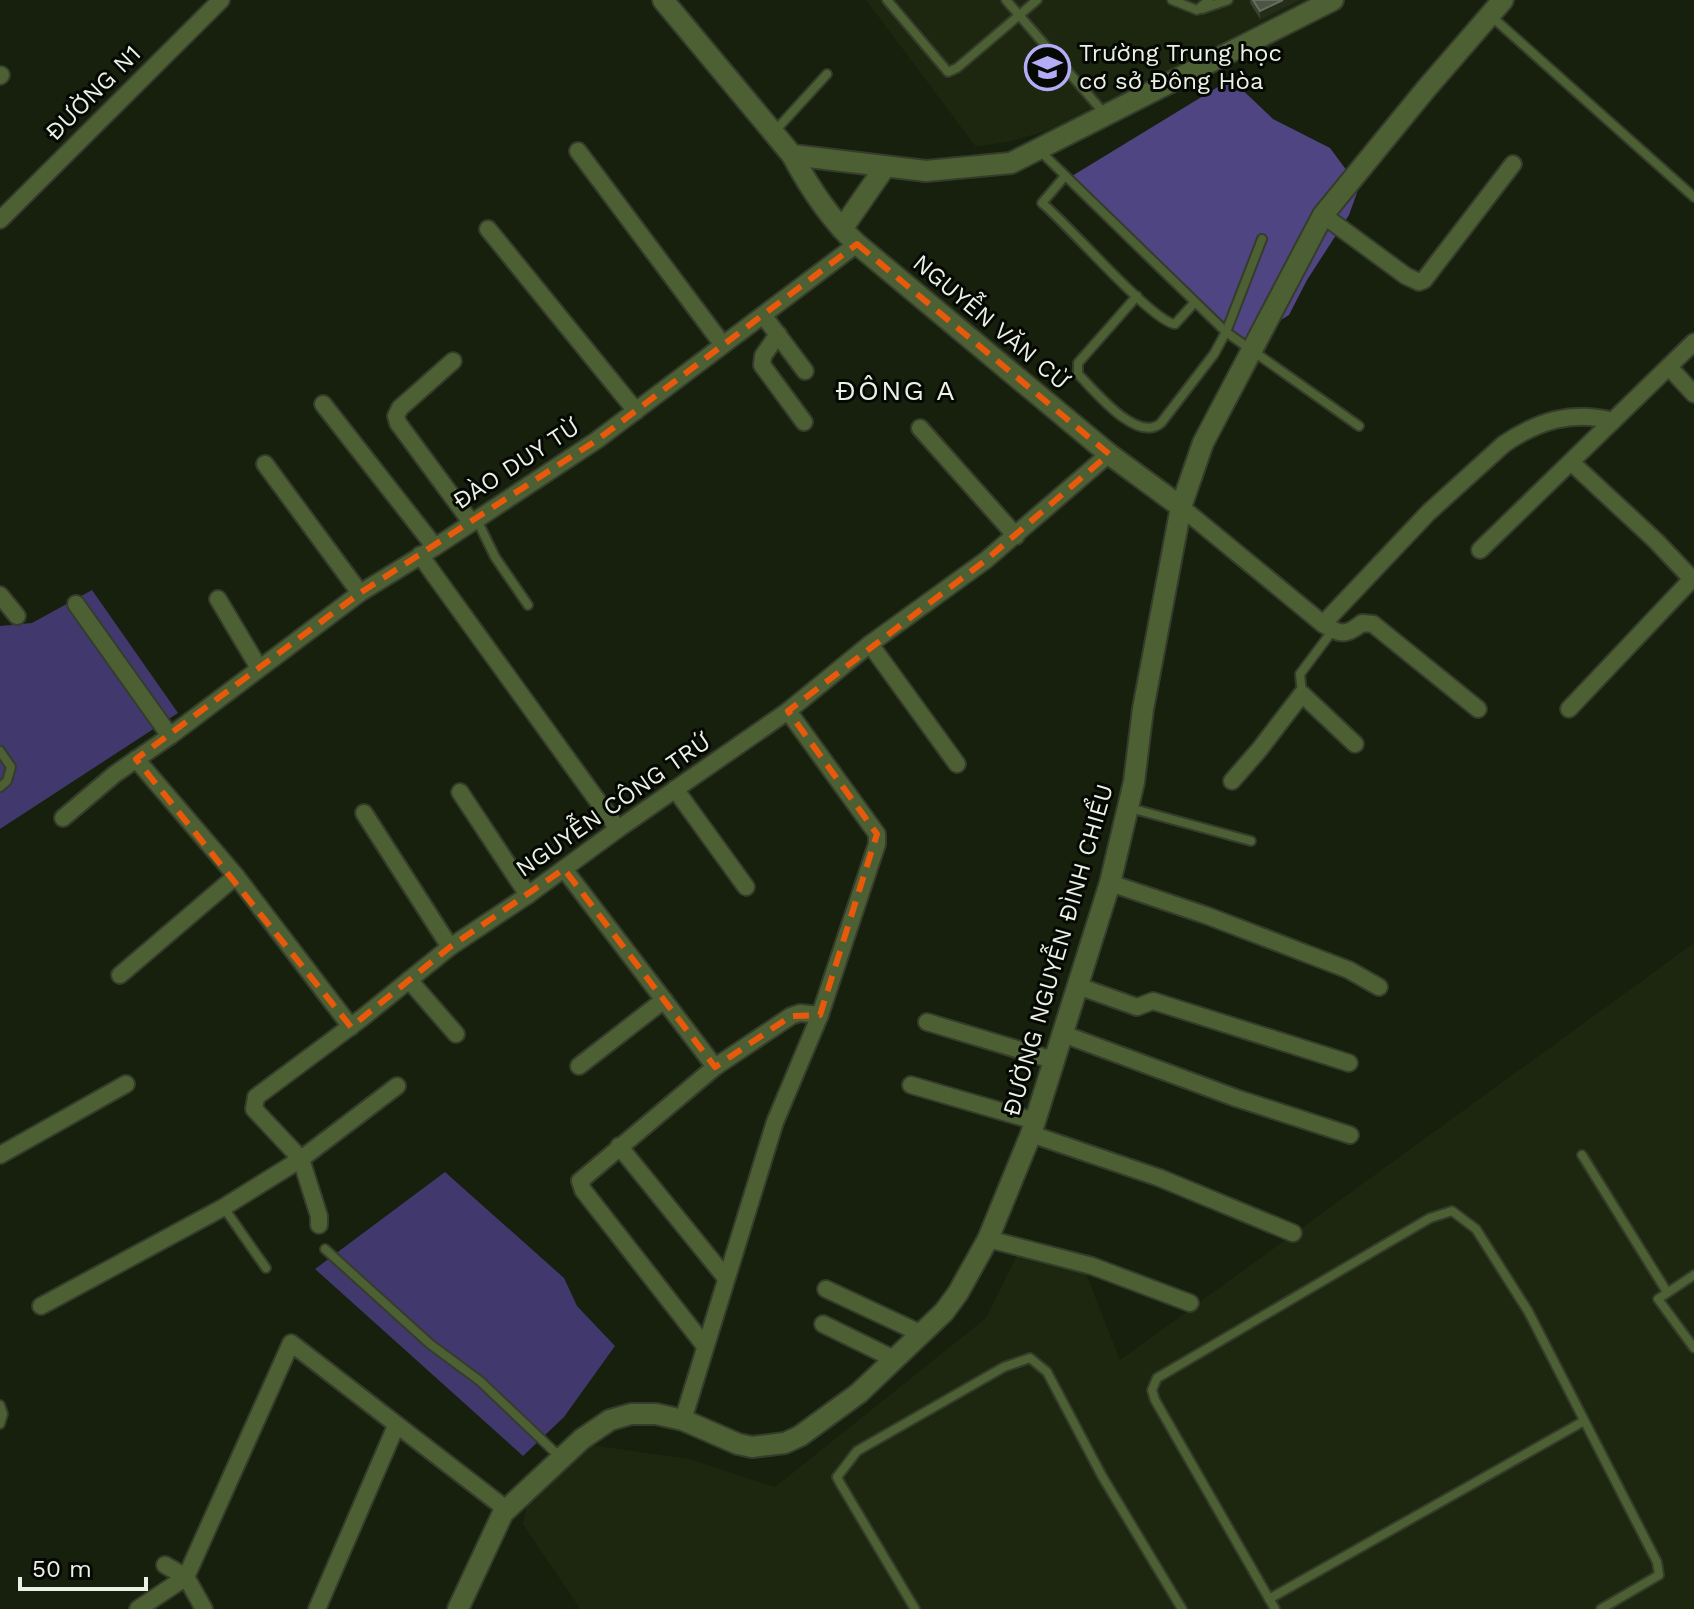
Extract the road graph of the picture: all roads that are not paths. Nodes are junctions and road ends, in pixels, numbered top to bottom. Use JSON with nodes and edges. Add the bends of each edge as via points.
{"nodes":[{"id":1,"x":221,"y":0,"type":"edge"},
{"id":2,"x":663,"y":0,"type":"edge"},
{"id":3,"x":887,"y":0,"type":"edge"},
{"id":4,"x":1006,"y":0,"type":"edge"},
{"id":5,"x":1037,"y":0,"type":"edge"},
{"id":6,"x":1172,"y":0,"type":"edge"},
{"id":7,"x":1209,"y":0,"type":"edge"},
{"id":8,"x":1228,"y":0,"type":"edge"},
{"id":9,"x":1333,"y":0,"type":"edge"},
{"id":10,"x":1497,"y":8,"type":"edge"},
{"id":11,"x":1197,"y":10,"type":"junction"},
{"id":12,"x":1019,"y":15,"type":"junction"},
{"id":13,"x":827,"y":74,"type":"dead end"},
{"id":14,"x":1105,"y":114,"type":"junction"},
{"id":15,"x":774,"y":132,"type":"junction"},
{"id":16,"x":1040,"y":150,"type":"junction"},
{"id":17,"x":578,"y":151,"type":"dead end"},
{"id":18,"x":792,"y":155,"type":"junction"},
{"id":19,"x":1513,"y":164,"type":"dead end"},
{"id":20,"x":885,"y":167,"type":"junction"},
{"id":21,"x":1065,"y":176,"type":"junction"},
{"id":22,"x":1694,"y":197,"type":"edge"},
{"id":23,"x":1323,"y":215,"type":"junction"},
{"id":24,"x":0,"y":220,"type":"edge"},
{"id":25,"x":488,"y":229,"type":"dead end"},
{"id":26,"x":842,"y":229,"type":"junction"},
{"id":27,"x":1262,"y":239,"type":"dead end"},
{"id":28,"x":857,"y":244,"type":"junction"},
{"id":29,"x":1137,"y":296,"type":"junction"},
{"id":30,"x":1195,"y":302,"type":"junction"},
{"id":31,"x":763,"y":315,"type":"junction"},
{"id":32,"x":1226,"y":332,"type":"junction"},
{"id":33,"x":778,"y":334,"type":"junction"},
{"id":34,"x":1694,"y":342,"type":"edge"},
{"id":35,"x":723,"y":345,"type":"junction"},
{"id":36,"x":1250,"y":351,"type":"junction"},
{"id":37,"x":453,"y":361,"type":"dead end"},
{"id":38,"x":1669,"y":367,"type":"junction"},
{"id":39,"x":805,"y":371,"type":"dead end"},
{"id":40,"x":1694,"y":394,"type":"edge"},
{"id":41,"x":323,"y":404,"type":"dead end"},
{"id":42,"x":636,"y":411,"type":"junction"},
{"id":43,"x":1613,"y":421,"type":"junction"},
{"id":44,"x":804,"y":422,"type":"dead end"},
{"id":45,"x":1359,"y":426,"type":"dead end"},
{"id":46,"x":920,"y":428,"type":"dead end"},
{"id":47,"x":1109,"y":454,"type":"junction"},
{"id":48,"x":1572,"y":463,"type":"junction"},
{"id":49,"x":265,"y":464,"type":"dead end"},
{"id":50,"x":1181,"y":507,"type":"junction"},
{"id":51,"x":473,"y":520,"type":"junction"},
{"id":52,"x":1016,"y":536,"type":"junction"},
{"id":53,"x":1480,"y":550,"type":"dead end"},
{"id":54,"x":428,"y":551,"type":"junction"},
{"id":55,"x":1693,"y":580,"type":"edge"},
{"id":56,"x":360,"y":593,"type":"junction"},
{"id":57,"x":0,"y":595,"type":"edge"},
{"id":58,"x":218,"y":599,"type":"dead end"},
{"id":59,"x":76,"y":604,"type":"dead end"},
{"id":60,"x":528,"y":605,"type":"dead end"},
{"id":61,"x":17,"y":616,"type":"dead end"},
{"id":62,"x":1328,"y":627,"type":"junction"},
{"id":63,"x":870,"y":644,"type":"junction"},
{"id":64,"x":259,"y":668,"type":"junction"},
{"id":65,"x":1302,"y":694,"type":"junction"},
{"id":66,"x":1478,"y":709,"type":"dead end"},
{"id":67,"x":1569,"y":709,"type":"dead end"},
{"id":68,"x":788,"y":711,"type":"junction"},
{"id":69,"x":170,"y":736,"type":"junction"},
{"id":70,"x":1355,"y":744,"type":"dead end"},
{"id":71,"x":0,"y":751,"type":"edge"},
{"id":72,"x":136,"y":759,"type":"junction"},
{"id":73,"x":957,"y":764,"type":"dead end"},
{"id":74,"x":1232,"y":781,"type":"dead end"},
{"id":75,"x":0,"y":787,"type":"edge"},
{"id":76,"x":675,"y":789,"type":"junction"},
{"id":77,"x":460,"y":792,"type":"dead end"},
{"id":78,"x":1129,"y":808,"type":"junction"},
{"id":79,"x":364,"y":813,"type":"dead end"},
{"id":80,"x":63,"y":818,"type":"dead end"},
{"id":81,"x":618,"y":829,"type":"junction"},
{"id":82,"x":1251,"y":841,"type":"dead end"},
{"id":83,"x":564,"y":869,"type":"junction"},
{"id":84,"x":236,"y":876,"type":"junction"},
{"id":85,"x":1110,"y":883,"type":"junction"},
{"id":86,"x":746,"y":887,"type":"dead end"},
{"id":87,"x":528,"y":895,"type":"junction"},
{"id":88,"x":450,"y":947,"type":"junction"},
{"id":89,"x":120,"y":975,"type":"dead end"},
{"id":90,"x":409,"y":980,"type":"junction"},
{"id":91,"x":1078,"y":986,"type":"junction"},
{"id":92,"x":1379,"y":987,"type":"dead end"},
{"id":93,"x":664,"y":1000,"type":"junction"},
{"id":94,"x":820,"y":1015,"type":"junction"},
{"id":95,"x":927,"y":1022,"type":"dead end"},
{"id":96,"x":351,"y":1027,"type":"junction"},
{"id":97,"x":456,"y":1034,"type":"dead end"},
{"id":98,"x":1063,"y":1034,"type":"junction"},
{"id":99,"x":1053,"y":1060,"type":"junction"},
{"id":100,"x":1349,"y":1063,"type":"dead end"},
{"id":101,"x":579,"y":1066,"type":"dead end"},
{"id":102,"x":715,"y":1067,"type":"junction"},
{"id":103,"x":126,"y":1084,"type":"dead end"},
{"id":104,"x":911,"y":1085,"type":"dead end"},
{"id":105,"x":397,"y":1086,"type":"dead end"},
{"id":106,"x":1033,"y":1127,"type":"junction"},
{"id":107,"x":1350,"y":1135,"type":"dead end"},
{"id":108,"x":619,"y":1146,"type":"junction"},
{"id":109,"x":0,"y":1155,"type":"edge"},
{"id":110,"x":1582,"y":1155,"type":"dead end"},
{"id":111,"x":301,"y":1159,"type":"junction"},
{"id":112,"x":224,"y":1207,"type":"junction"},
{"id":113,"x":319,"y":1225,"type":"dead end"},
{"id":114,"x":1293,"y":1233,"type":"dead end"},
{"id":115,"x":988,"y":1239,"type":"junction"},
{"id":116,"x":325,"y":1249,"type":"dead end"},
{"id":117,"x":266,"y":1268,"type":"dead end"},
{"id":118,"x":1694,"y":1275,"type":"edge"},
{"id":119,"x":726,"y":1278,"type":"junction"},
{"id":120,"x":826,"y":1289,"type":"dead end"},
{"id":121,"x":1667,"y":1292,"type":"junction"},
{"id":122,"x":1190,"y":1303,"type":"dead end"},
{"id":123,"x":41,"y":1306,"type":"dead end"},
{"id":124,"x":823,"y":1324,"type":"dead end"},
{"id":125,"x":922,"y":1334,"type":"junction"},
{"id":126,"x":705,"y":1346,"type":"junction"},
{"id":127,"x":1694,"y":1348,"type":"edge"},
{"id":128,"x":894,"y":1359,"type":"junction"},
{"id":129,"x":0,"y":1405,"type":"edge"},
{"id":130,"x":683,"y":1420,"type":"junction"},
{"id":131,"x":1584,"y":1421,"type":"junction"},
{"id":132,"x":0,"y":1424,"type":"edge"},
{"id":133,"x":396,"y":1426,"type":"junction"},
{"id":134,"x":561,"y":1458,"type":"junction"},
{"id":135,"x":506,"y":1509,"type":"junction"},
{"id":136,"x":165,"y":1565,"type":"dead end"},
{"id":137,"x":186,"y":1577,"type":"junction"},
{"id":138,"x":1269,"y":1599,"type":"junction"},
{"id":139,"x":138,"y":1609,"type":"edge"},
{"id":140,"x":204,"y":1609,"type":"edge"},
{"id":141,"x":317,"y":1609,"type":"edge"},
{"id":142,"x":458,"y":1609,"type":"edge"},
{"id":143,"x":915,"y":1609,"type":"edge"},
{"id":144,"x":1182,"y":1609,"type":"edge"},
{"id":145,"x":1275,"y":1609,"type":"edge"},
{"id":146,"x":1601,"y":1609,"type":"edge"}],
"edges":[{"from":1,"to":24,"type":"street","name":"ĐƯỜNG N1"},
{"from":2,"to":15,"type":"street","name":"NGUYỄN VĂN CỪ"},
{"from":3,"to":12,"type":"lane","via":[[948,72]]},
{"from":4,"to":12,"type":"lane"},
{"from":5,"to":12,"type":"lane"},
{"from":6,"to":11,"type":"lane"},
{"from":7,"to":11,"type":"lane"},
{"from":8,"to":11,"type":"lane"},
{"from":9,"to":14,"type":"street"},
{"from":10,"to":22,"type":"lane"},
{"from":10,"to":23,"type":"street","name":"ĐƯỜNG NGUYỄN ĐÌNH CHIỂU"},
{"from":12,"to":14,"type":"lane"},
{"from":13,"to":15,"type":"lane"},
{"from":14,"to":16,"type":"street"},
{"from":15,"to":18,"type":"street","name":"NGUYỄN VĂN CỪ"},
{"from":16,"to":20,"type":"street","via":[[1011,163],[976,168]]},
{"from":16,"to":21,"type":"lane"},
{"from":17,"to":35,"type":"street"},
{"from":18,"to":20,"type":"street"},
{"from":18,"to":26,"type":"street","name":"NGUYỄN VĂN CỪ"},
{"from":19,"to":23,"type":"street","via":[[1419,282]]},
{"from":20,"to":26,"type":"street"},
{"from":21,"to":29,"type":"lane","via":[[1042,203]]},
{"from":21,"to":30,"type":"lane"},
{"from":23,"to":36,"type":"street","name":"ĐƯỜNG NGUYỄN ĐÌNH CHIỂU"},
{"from":25,"to":42,"type":"street"},
{"from":26,"to":28,"type":"street","name":"NGUYỄN VĂN CỪ"},
{"from":27,"to":32,"type":"lane"},
{"from":28,"to":31,"type":"street","name":"ĐÀO DUY TỪ"},
{"from":28,"to":47,"type":"street","name":"NGUYỄN VĂN CỪ"},
{"from":29,"to":30,"type":"lane","via":[[1175,324]]},
{"from":29,"to":32,"type":"lane","via":[[1076,369],[1126,421],[1139,427],[1156,428],[1161,423],[1210,362]]},
{"from":30,"to":32,"type":"lane"},
{"from":31,"to":33,"type":"street"},
{"from":31,"to":35,"type":"street","name":"ĐÀO DUY TỪ"},
{"from":32,"to":36,"type":"lane"},
{"from":33,"to":39,"type":"street"},
{"from":33,"to":44,"type":"street","via":[[762,365]]},
{"from":34,"to":38,"type":"street"},
{"from":35,"to":42,"type":"street","name":"ĐÀO DUY TỪ"},
{"from":36,"to":45,"type":"lane"},
{"from":36,"to":50,"type":"street","name":"ĐƯỜNG NGUYỄN ĐÌNH CHIỂU","via":[[1203,443]]},
{"from":37,"to":51,"type":"street","via":[[396,416]]},
{"from":38,"to":40,"type":"street"},
{"from":38,"to":43,"type":"street"},
{"from":41,"to":54,"type":"street"},
{"from":42,"to":51,"type":"street","name":"ĐÀO DUY TỪ"},
{"from":43,"to":48,"type":"street"},
{"from":43,"to":62,"type":"street","via":[[1591,415],[1562,418],[1504,444],[1429,512]]},
{"from":46,"to":52,"type":"street"},
{"from":47,"to":50,"type":"street","name":"NGUYỄN VĂN CỪ"},
{"from":47,"to":52,"type":"street","name":"NGUYỄN CÔNG TRỨ"},
{"from":48,"to":53,"type":"street"},
{"from":48,"to":55,"type":"street"},
{"from":49,"to":56,"type":"street"},
{"from":50,"to":62,"type":"street"},
{"from":50,"to":78,"type":"street","name":"ĐƯỜNG NGUYỄN ĐÌNH CHIỂU"},
{"from":51,"to":54,"type":"street","name":"ĐÀO DUY TỪ"},
{"from":51,"to":60,"type":"lane"},
{"from":52,"to":63,"type":"street","name":"NGUYỄN CÔNG TRỨ"},
{"from":54,"to":56,"type":"street","name":"ĐÀO DUY TỪ"},
{"from":54,"to":81,"type":"street"},
{"from":55,"to":67,"type":"street"},
{"from":56,"to":64,"type":"street","name":"ĐÀO DUY TỪ"},
{"from":57,"to":61,"type":"street"},
{"from":58,"to":64,"type":"street"},
{"from":59,"to":69,"type":"street"},
{"from":62,"to":65,"type":"lane","via":[[1300,674]]},
{"from":62,"to":66,"type":"street","via":[[1341,634],[1362,623],[1373,624]]},
{"from":63,"to":68,"type":"street","name":"NGUYỄN CÔNG TRỨ"},
{"from":63,"to":73,"type":"street"},
{"from":64,"to":69,"type":"street","name":"ĐÀO DUY TỪ"},
{"from":65,"to":70,"type":"street"},
{"from":65,"to":74,"type":"street"},
{"from":68,"to":76,"type":"street","name":"NGUYỄN CÔNG TRỨ"},
{"from":68,"to":94,"type":"street","via":[[877,834]]},
{"from":69,"to":72,"type":"street","name":"ĐÀO DUY TỪ"},
{"from":71,"to":75,"type":"lane","via":[[11,767]]},
{"from":72,"to":80,"type":"street","name":"ĐÀO DUY TỪ"},
{"from":72,"to":84,"type":"street"},
{"from":76,"to":81,"type":"street","name":"NGUYỄN CÔNG TRỨ"},
{"from":76,"to":86,"type":"street"},
{"from":77,"to":87,"type":"street"},
{"from":78,"to":82,"type":"lane"},
{"from":78,"to":85,"type":"street","name":"ĐƯỜNG NGUYỄN ĐÌNH CHIỂU"},
{"from":79,"to":88,"type":"street"},
{"from":81,"to":83,"type":"street","name":"NGUYỄN CÔNG TRỨ"},
{"from":83,"to":87,"type":"street","name":"NGUYỄN CÔNG TRỨ"},
{"from":83,"to":93,"type":"street"},
{"from":84,"to":89,"type":"street"},
{"from":84,"to":96,"type":"street"},
{"from":85,"to":91,"type":"street","name":"ĐƯỜNG NGUYỄN ĐÌNH CHIỂU"},
{"from":85,"to":92,"type":"street","via":[[1349,970]]},
{"from":87,"to":88,"type":"street","name":"NGUYỄN CÔNG TRỨ"},
{"from":88,"to":90,"type":"street","name":"NGUYỄN CÔNG TRỨ"},
{"from":90,"to":96,"type":"street","name":"NGUYỄN CÔNG TRỨ"},
{"from":90,"to":97,"type":"street"},
{"from":91,"to":98,"type":"street","name":"ĐƯỜNG NGUYỄN ĐÌNH CHIỂU"},
{"from":91,"to":100,"type":"street","via":[[1137,1007],[1153,1001]]},
{"from":93,"to":101,"type":"street"},
{"from":93,"to":102,"type":"street"},
{"from":94,"to":102,"type":"street","via":[[791,1016]]},
{"from":94,"to":119,"type":"street","via":[[775,1122]]},
{"from":95,"to":99,"type":"street"},
{"from":96,"to":111,"type":"street","name":"NGUYỄN CÔNG TRỨ","via":[[256,1097],[254,1109]]},
{"from":98,"to":99,"type":"street","name":"ĐƯỜNG NGUYỄN ĐÌNH CHIỂU"},
{"from":98,"to":107,"type":"street"},
{"from":99,"to":106,"type":"street","name":"ĐƯỜNG NGUYỄN ĐÌNH CHIỂU"},
{"from":102,"to":108,"type":"street"},
{"from":103,"to":109,"type":"street"},
{"from":104,"to":106,"type":"street"},
{"from":105,"to":111,"type":"street"},
{"from":106,"to":114,"type":"street"},
{"from":106,"to":115,"type":"street","name":"ĐƯỜNG NGUYỄN ĐÌNH CHIỂU"},
{"from":108,"to":119,"type":"street"},
{"from":108,"to":126,"type":"street","via":[[583,1176],[580,1186]]},
{"from":110,"to":121,"type":"lane"},
{"from":111,"to":112,"type":"street"},
{"from":111,"to":113,"type":"street","name":"NGUYỄN CÔNG TRỨ"},
{"from":112,"to":117,"type":"lane"},
{"from":112,"to":123,"type":"street"},
{"from":115,"to":122,"type":"street","via":[[1092,1266]]},
{"from":115,"to":125,"type":"street","name":"ĐƯỜNG NGUYỄN ĐÌNH CHIỂU","via":[[958,1293]]},
{"from":116,"to":134,"type":"lane"},
{"from":118,"to":121,"type":"lane"},
{"from":119,"to":126,"type":"street"},
{"from":120,"to":125,"type":"street"},
{"from":121,"to":127,"type":"lane","via":[[1658,1299]]},
{"from":124,"to":128,"type":"street"},
{"from":125,"to":128,"type":"street","name":"ĐƯỜNG NGUYỄN ĐÌNH CHIỂU"},
{"from":126,"to":130,"type":"street"},
{"from":128,"to":130,"type":"street","name":"ĐƯỜNG NGUYỄN ĐÌNH CHIỂU","via":[[859,1393],[785,1443],[738,1444]]},
{"from":129,"to":132,"type":"lane"},
{"from":130,"to":134,"type":"street","name":"ĐƯỜNG NGUYỄN ĐÌNH CHIỂU","via":[[631,1414],[610,1420]]},
{"from":131,"to":138,"type":"lane"},
{"from":131,"to":138,"type":"lane","via":[[1528,1311],[1476,1229],[1452,1211],[1430,1218],[1157,1378],[1152,1390]]},
{"from":131,"to":146,"type":"lane","via":[[1659,1575]]},
{"from":133,"to":135,"type":"street"},
{"from":133,"to":137,"type":"street","via":[[289,1344]]},
{"from":133,"to":141,"type":"street"},
{"from":134,"to":135,"type":"street","name":"ĐƯỜNG NGUYỄN ĐÌNH CHIỂU"},
{"from":135,"to":142,"type":"street","name":"ĐƯỜNG NGUYỄN ĐÌNH CHIỂU"},
{"from":136,"to":137,"type":"street"},
{"from":137,"to":139,"type":"street"},
{"from":137,"to":140,"type":"street"},
{"from":138,"to":145,"type":"lane"},
{"from":143,"to":144,"type":"lane","via":[[840,1483],[840,1470],[857,1451],[1004,1367],[1030,1358],[1047,1372]]}]}
